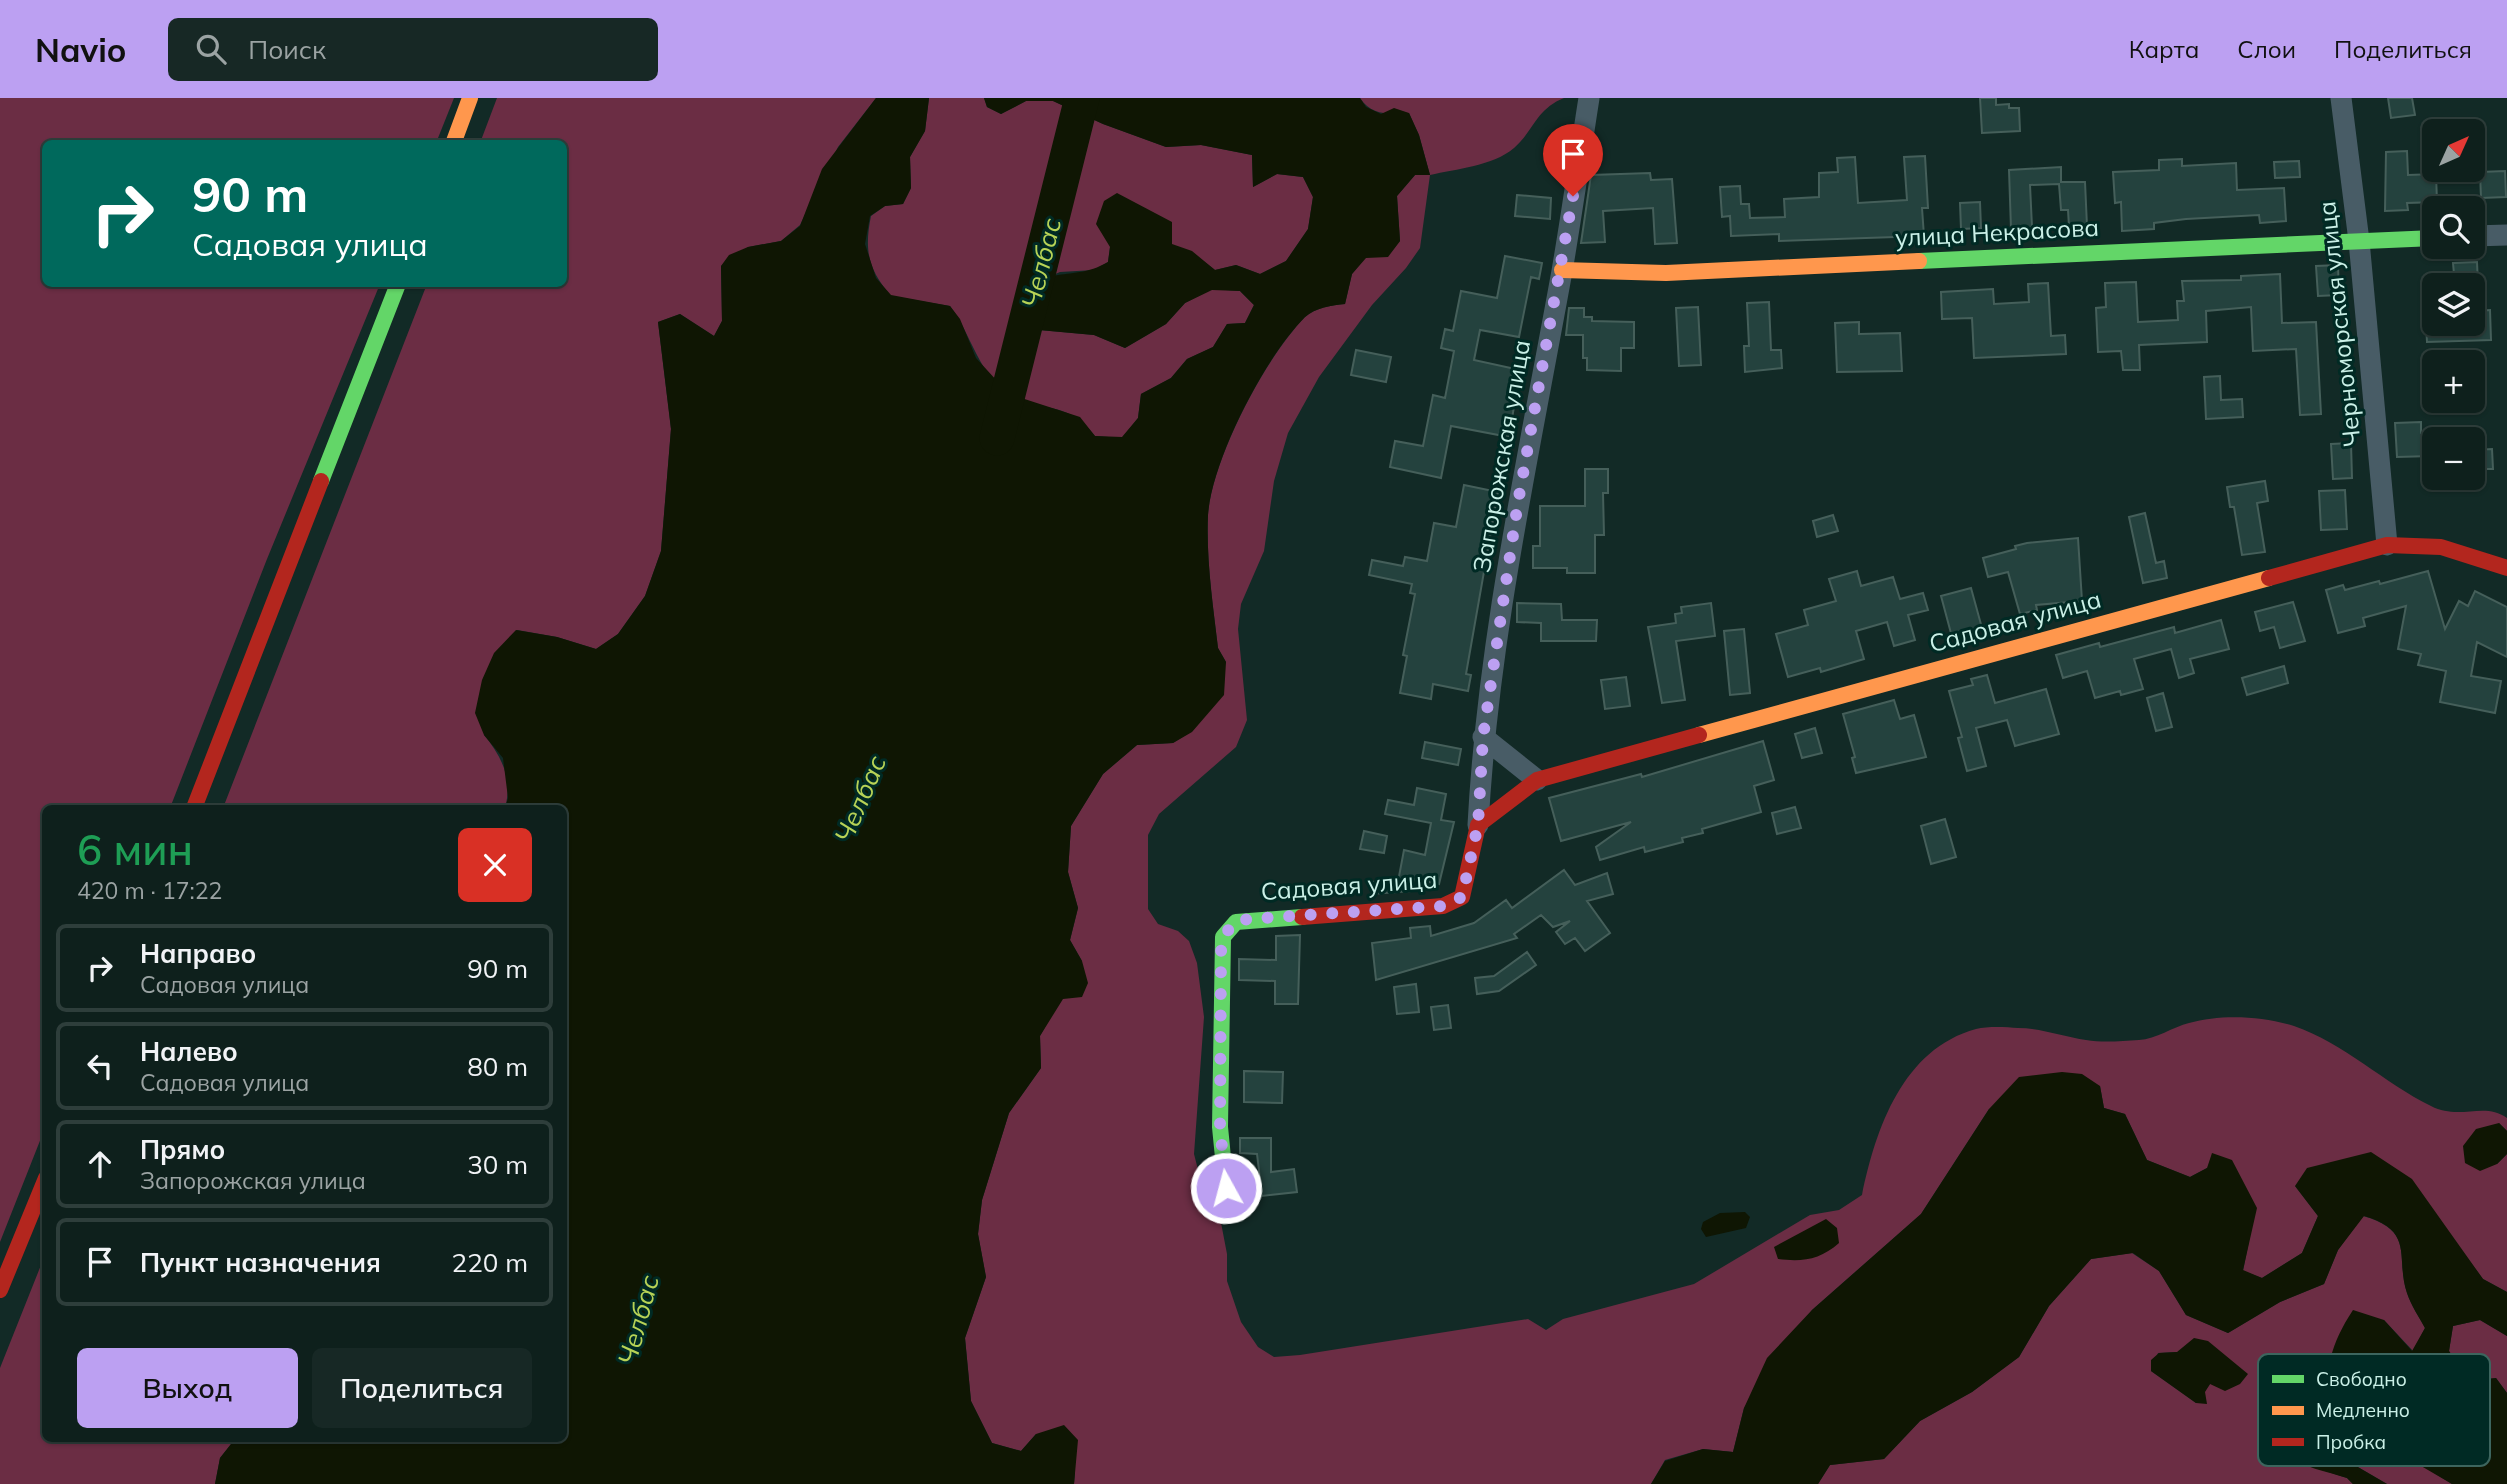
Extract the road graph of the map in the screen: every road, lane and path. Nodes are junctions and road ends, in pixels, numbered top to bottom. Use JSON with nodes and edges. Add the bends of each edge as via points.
{"nodes":[{"id":1,"x":470,"y":98,"type":"edge"},
{"id":2,"x":1588,"y":98,"type":"edge"},
{"id":3,"x":2341,"y":98,"type":"edge"},
{"id":4,"x":454,"y":140,"type":"edge"},
{"id":5,"x":2507,"y":235,"type":"edge"},
{"id":6,"x":2485,"y":236,"type":"edge"},
{"id":7,"x":2422,"y":238,"type":"edge"},
{"id":8,"x":2359,"y":241,"type":"junction"},
{"id":9,"x":1562,"y":270,"type":"junction"},
{"id":10,"x":397,"y":287,"type":"edge"},
{"id":11,"x":2387,"y":545,"type":"junction"},
{"id":12,"x":2507,"y":568,"type":"edge"},
{"id":13,"x":1483,"y":737,"type":"junction"},
{"id":14,"x":1537,"y":780,"type":"junction"},
{"id":15,"x":195,"y":805,"type":"edge"},
{"id":16,"x":1478,"y":825,"type":"junction"},
{"id":17,"x":42,"y":1188,"type":"edge"},
{"id":18,"x":1226,"y":1188,"type":"dead end"},
{"id":19,"x":0,"y":1290,"type":"edge"}],
"edges":[{"from":1,"to":4,"type":"street"},
{"from":2,"to":9,"type":"street","name":"Запорожская улица"},
{"from":3,"to":8,"type":"street","name":"Черноморская улица"},
{"from":5,"to":6,"type":"street"},
{"from":7,"to":8,"type":"street","name":"улица Некрасова"},
{"from":8,"to":9,"type":"street","name":"улица Некрасова","via":[[1666,273]]},
{"from":8,"to":11,"type":"street","name":"Черноморская улица"},
{"from":9,"to":13,"type":"street","name":"Запорожская улица","via":[[1518,502]]},
{"from":10,"to":15,"type":"street"},
{"from":11,"to":12,"type":"street","name":"Садовая улица","via":[[2441,547]]},
{"from":11,"to":14,"type":"street","name":"Садовая улица"},
{"from":13,"to":14,"type":"street"},
{"from":13,"to":16,"type":"street","name":"Запорожская улица"},
{"from":14,"to":16,"type":"street","name":"Садовая улица"},
{"from":16,"to":18,"type":"street","name":"Садовая улица","via":[[1462,897],[1453,903],[1247,919],[1229,928],[1221,951],[1220,1127]]},
{"from":17,"to":19,"type":"street"}]}
